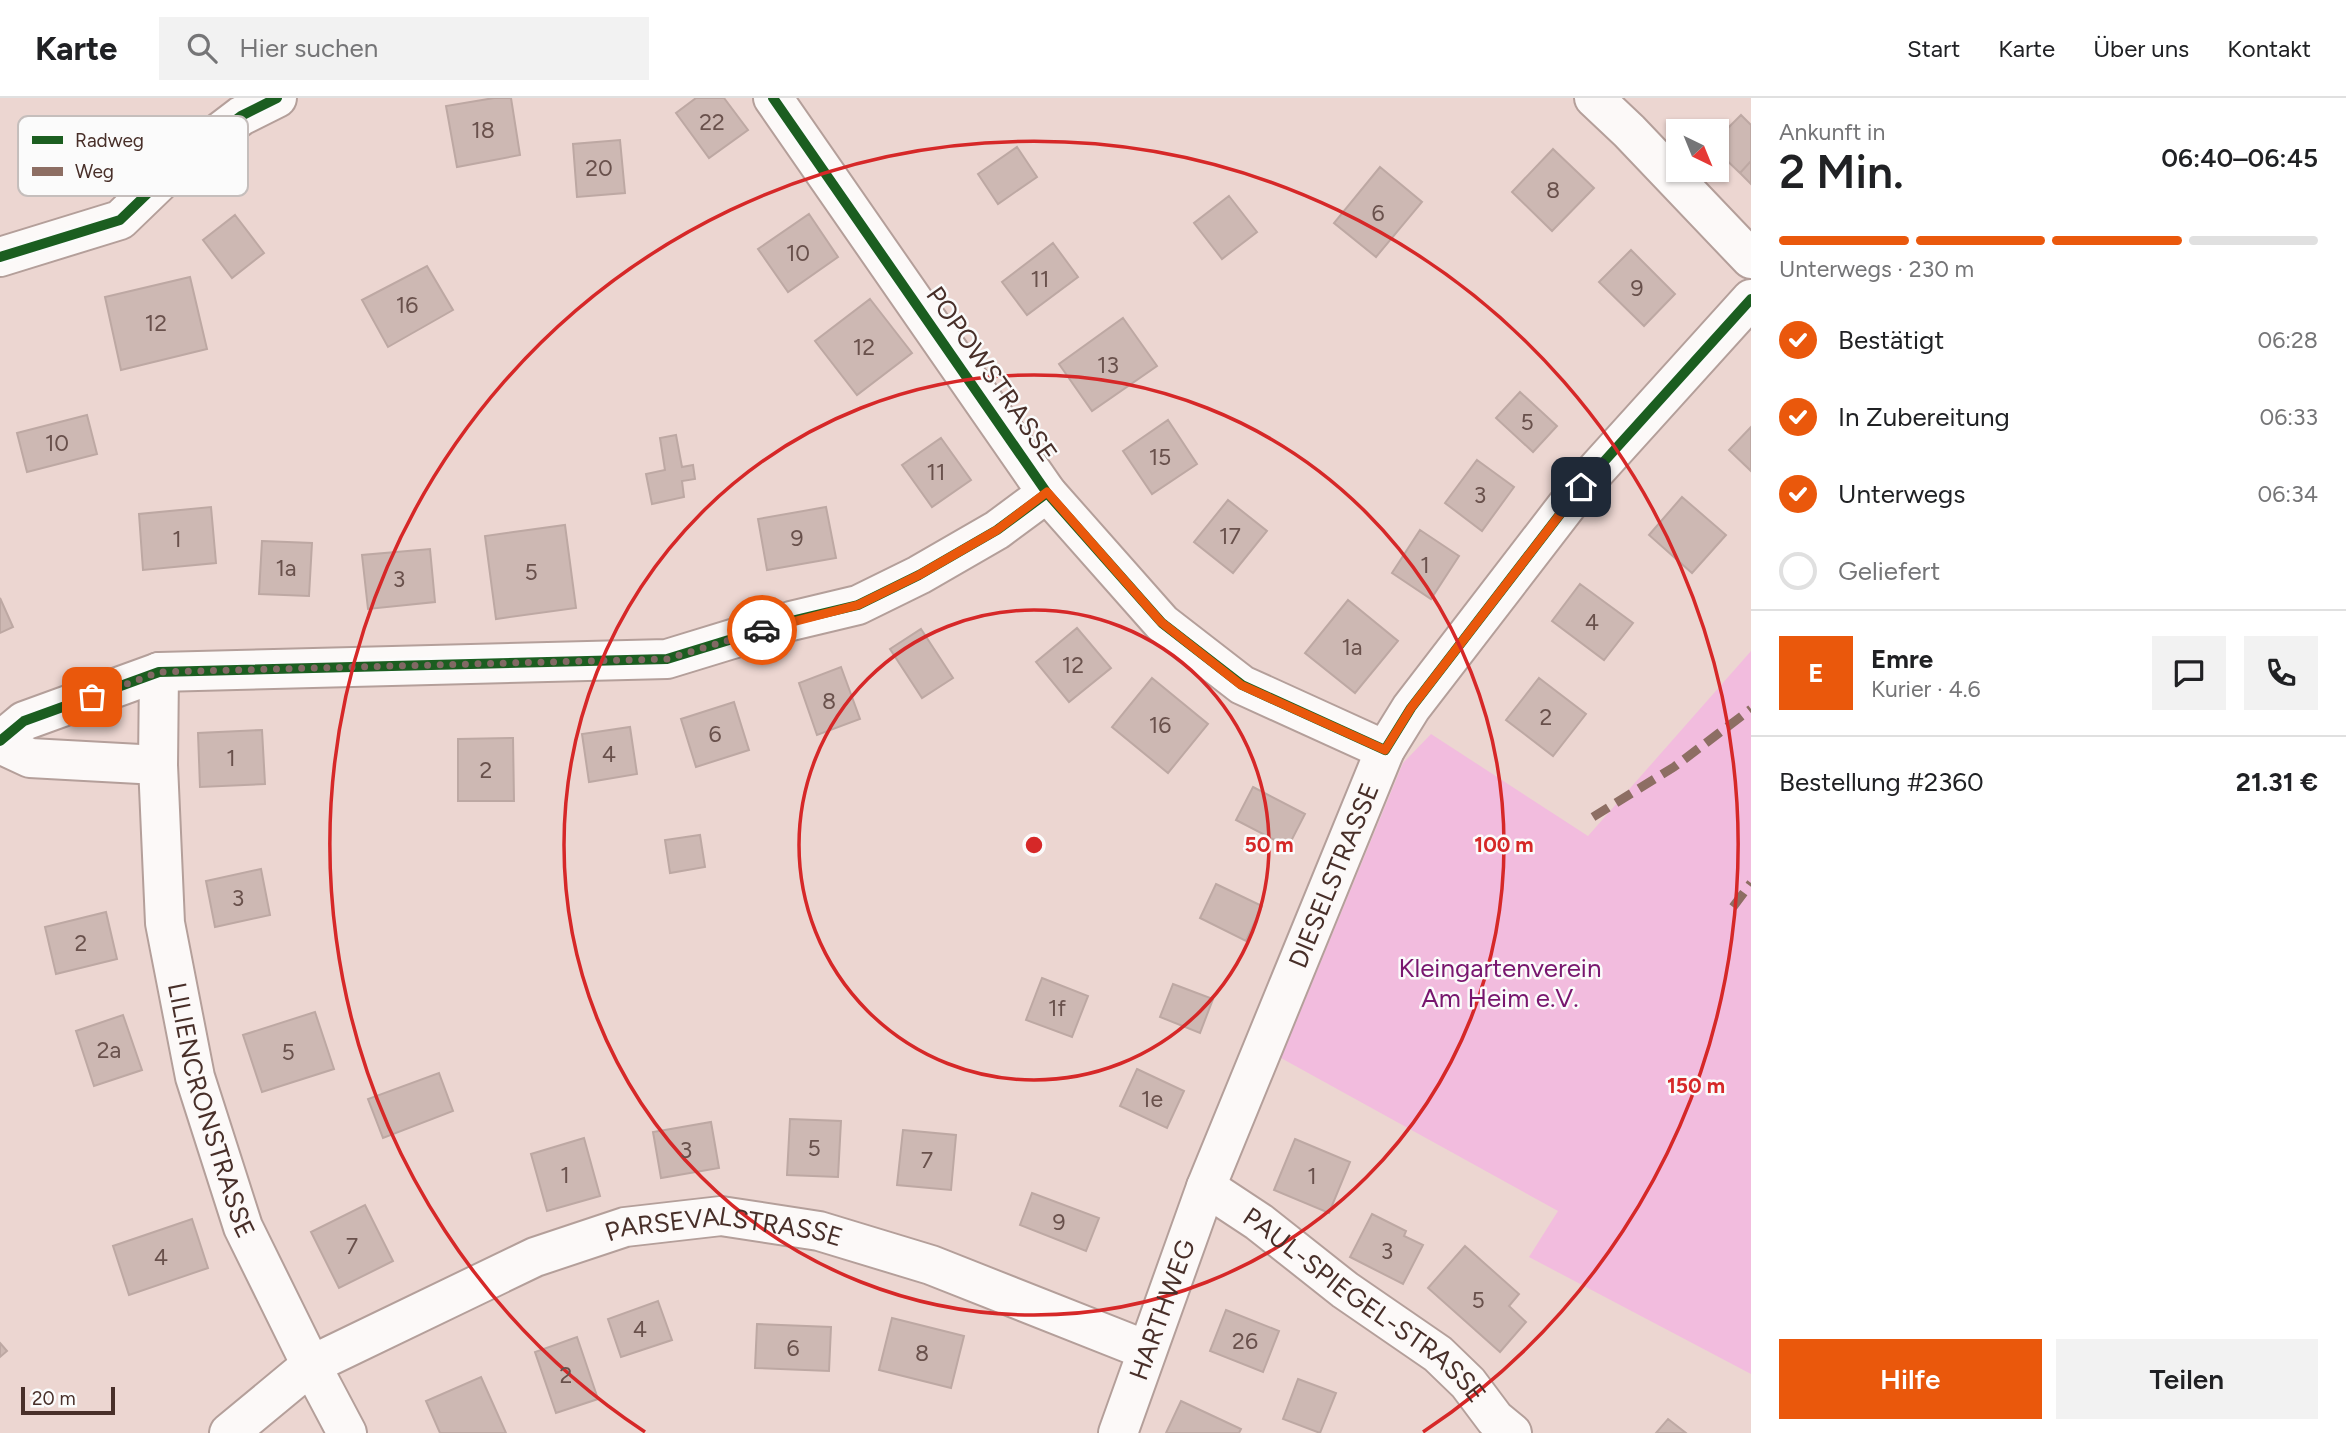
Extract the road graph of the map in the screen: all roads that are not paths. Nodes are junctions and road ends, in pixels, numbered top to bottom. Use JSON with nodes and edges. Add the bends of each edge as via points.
{"nodes":[{"id":1,"x":278,"y":98,"type":"edge"},
{"id":2,"x":773,"y":98,"type":"edge"},
{"id":3,"x":1594,"y":98,"type":"edge"},
{"id":4,"x":241,"y":116,"type":"edge"},
{"id":5,"x":145,"y":196,"type":"edge"},
{"id":6,"x":0,"y":257,"type":"edge"},
{"id":7,"x":1751,"y":258,"type":"edge"},
{"id":8,"x":1751,"y":299,"type":"edge"},
{"id":9,"x":1047,"y":492,"type":"junction"},
{"id":10,"x":159,"y":672,"type":"junction"},
{"id":11,"x":0,"y":743,"type":"edge"},
{"id":12,"x":1385,"y":750,"type":"junction"},
{"id":13,"x":158,"y":765,"type":"junction"},
{"id":14,"x":1206,"y":1187,"type":"junction"},
{"id":15,"x":1146,"y":1350,"type":"junction"},
{"id":16,"x":311,"y":1365,"type":"junction"},
{"id":17,"x":229,"y":1433,"type":"edge"},
{"id":18,"x":347,"y":1433,"type":"edge"},
{"id":19,"x":1118,"y":1433,"type":"edge"},
{"id":20,"x":1512,"y":1433,"type":"edge"}],
"edges":[{"from":1,"to":4,"type":"street"},
{"from":2,"to":9,"type":"street","name":"POPOWSTRASSE"},
{"from":3,"to":7,"type":"street"},
{"from":5,"to":6,"type":"street","via":[[120,220]]},
{"from":8,"to":12,"type":"street","name":"DIESELSTRASSE","via":[[1581,487],[1411,708]]},
{"from":9,"to":10,"type":"street","via":[[997,530],[858,605],[667,659]]},
{"from":9,"to":12,"type":"street","name":"POPOWSTRASSE","via":[[1161,622],[1241,685]]},
{"from":10,"to":11,"type":"street","via":[[24,721]]},
{"from":10,"to":13,"type":"street","name":"LILIENCRONSTRASSE"},
{"from":11,"to":13,"type":"street","via":[[30,758]]},
{"from":12,"to":14,"type":"street","name":"DIESELSTRASSE"},
{"from":13,"to":16,"type":"street","name":"LILIENCRONSTRASSE","via":[[165,923],[195,1077],[243,1227]]},
{"from":14,"to":15,"type":"street","name":"HARTHWEG"},
{"from":14,"to":20,"type":"street","name":"PAUL-SPIEGEL-STRASSE","via":[[1438,1354]]},
{"from":15,"to":16,"type":"street","name":"PARSEVALSTRASSE","via":[[931,1265],[818,1231],[721,1216],[625,1227],[535,1256]]},
{"from":15,"to":19,"type":"street","name":"HARTHWEG"},
{"from":16,"to":17,"type":"street","name":"PARSEVALSTRASSE"},
{"from":16,"to":18,"type":"street","name":"LILIENCRONSTRASSE"}]}
